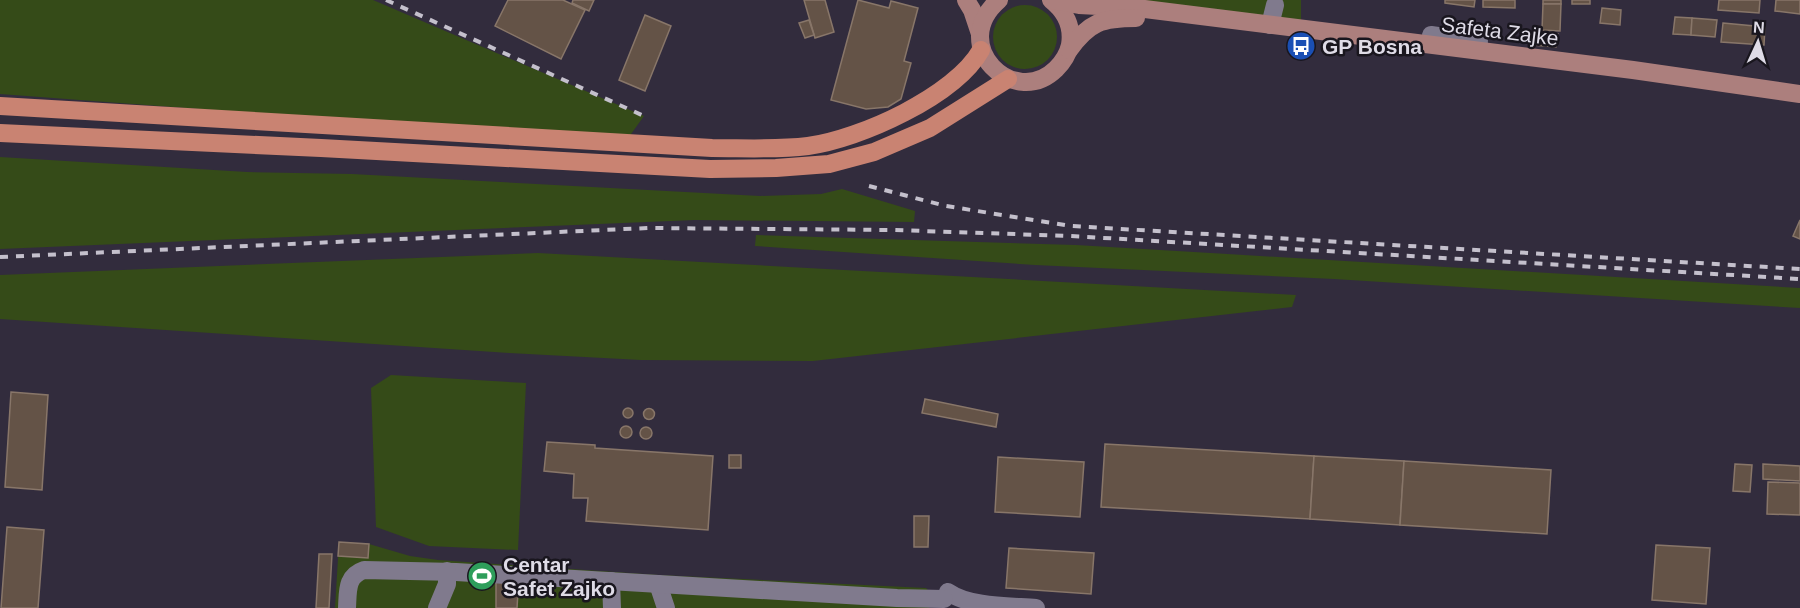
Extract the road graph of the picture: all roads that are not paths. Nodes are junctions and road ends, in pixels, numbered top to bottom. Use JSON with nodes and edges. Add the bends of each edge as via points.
{"nodes":[{"id":1,"x":966,"y":0,"type":"edge"},
{"id":2,"x":999,"y":0,"type":"edge"},
{"id":3,"x":1052,"y":0,"type":"edge"},
{"id":4,"x":1273,"y":2,"type":"edge"},
{"id":5,"x":1270,"y":25,"type":"junction"},
{"id":6,"x":1431,"y":35,"type":"dead end"},
{"id":7,"x":980,"y":42,"type":"junction"},
{"id":8,"x":1069,"y":50,"type":"junction"},
{"id":9,"x":1008,"y":79,"type":"junction"},
{"id":10,"x":1800,"y":86,"type":"edge"},
{"id":11,"x":1800,"y":94,"type":"edge"},
{"id":12,"x":0,"y":97,"type":"edge"},
{"id":13,"x":1800,"y":102,"type":"edge"},
{"id":14,"x":0,"y":106,"type":"edge"},
{"id":15,"x":272,"y":122,"type":"junction"},
{"id":16,"x":0,"y":133,"type":"edge"},
{"id":17,"x":91,"y":138,"type":"junction"},
{"id":18,"x":0,"y":140,"type":"edge"},
{"id":19,"x":447,"y":571,"type":"junction"},
{"id":20,"x":611,"y":582,"type":"junction"},
{"id":21,"x":658,"y":584,"type":"junction"},
{"id":22,"x":347,"y":608,"type":"edge"},
{"id":23,"x":437,"y":608,"type":"edge"},
{"id":24,"x":612,"y":608,"type":"edge"},
{"id":25,"x":666,"y":608,"type":"edge"},
{"id":26,"x":1036,"y":608,"type":"edge"}],
"edges":[{"from":1,"to":7,"type":"main road"},
{"from":2,"to":7,"type":"main road","via":[[985,15]]},
{"from":3,"to":5,"type":"main road","name":"Safeta Zajke"},
{"from":3,"to":8,"type":"main road","name":"Safeta Zajke","via":[[1068,22]]},
{"from":4,"to":5,"type":"street"},
{"from":5,"to":11,"type":"main road","name":"Safeta Zajke"},
{"from":6,"to":10,"type":"street"},
{"from":7,"to":9,"type":"main road","via":[[988,63]]},
{"from":7,"to":15,"type":"highway","via":[[973,63],[932,97],[865,130],[808,146],[712,148]]},
{"from":8,"to":9,"type":"main road","name":"Safeta Zajke","via":[[1062,63],[1045,77],[1023,82]]},
{"from":8,"to":13,"type":"main road","name":"Safeta Zajke","via":[[1081,33],[1096,24],[1114,18],[1137,18],[1620,76]]},
{"from":9,"to":17,"type":"highway","via":[[930,128],[874,152],[829,164],[776,168],[710,169]]},
{"from":12,"to":15,"type":"highway","via":[[135,106]]},
{"from":14,"to":15,"type":"highway"},
{"from":16,"to":17,"type":"highway"},
{"from":17,"to":18,"type":"highway"},
{"from":19,"to":20,"type":"street"},
{"from":19,"to":22,"type":"street","via":[[364,570],[349,581]]},
{"from":19,"to":23,"type":"street","via":[[447,584]]},
{"from":20,"to":21,"type":"street"},
{"from":20,"to":24,"type":"street"},
{"from":21,"to":25,"type":"street"},
{"from":21,"to":26,"type":"street","via":[[885,597],[946,595],[971,602]]}]}
